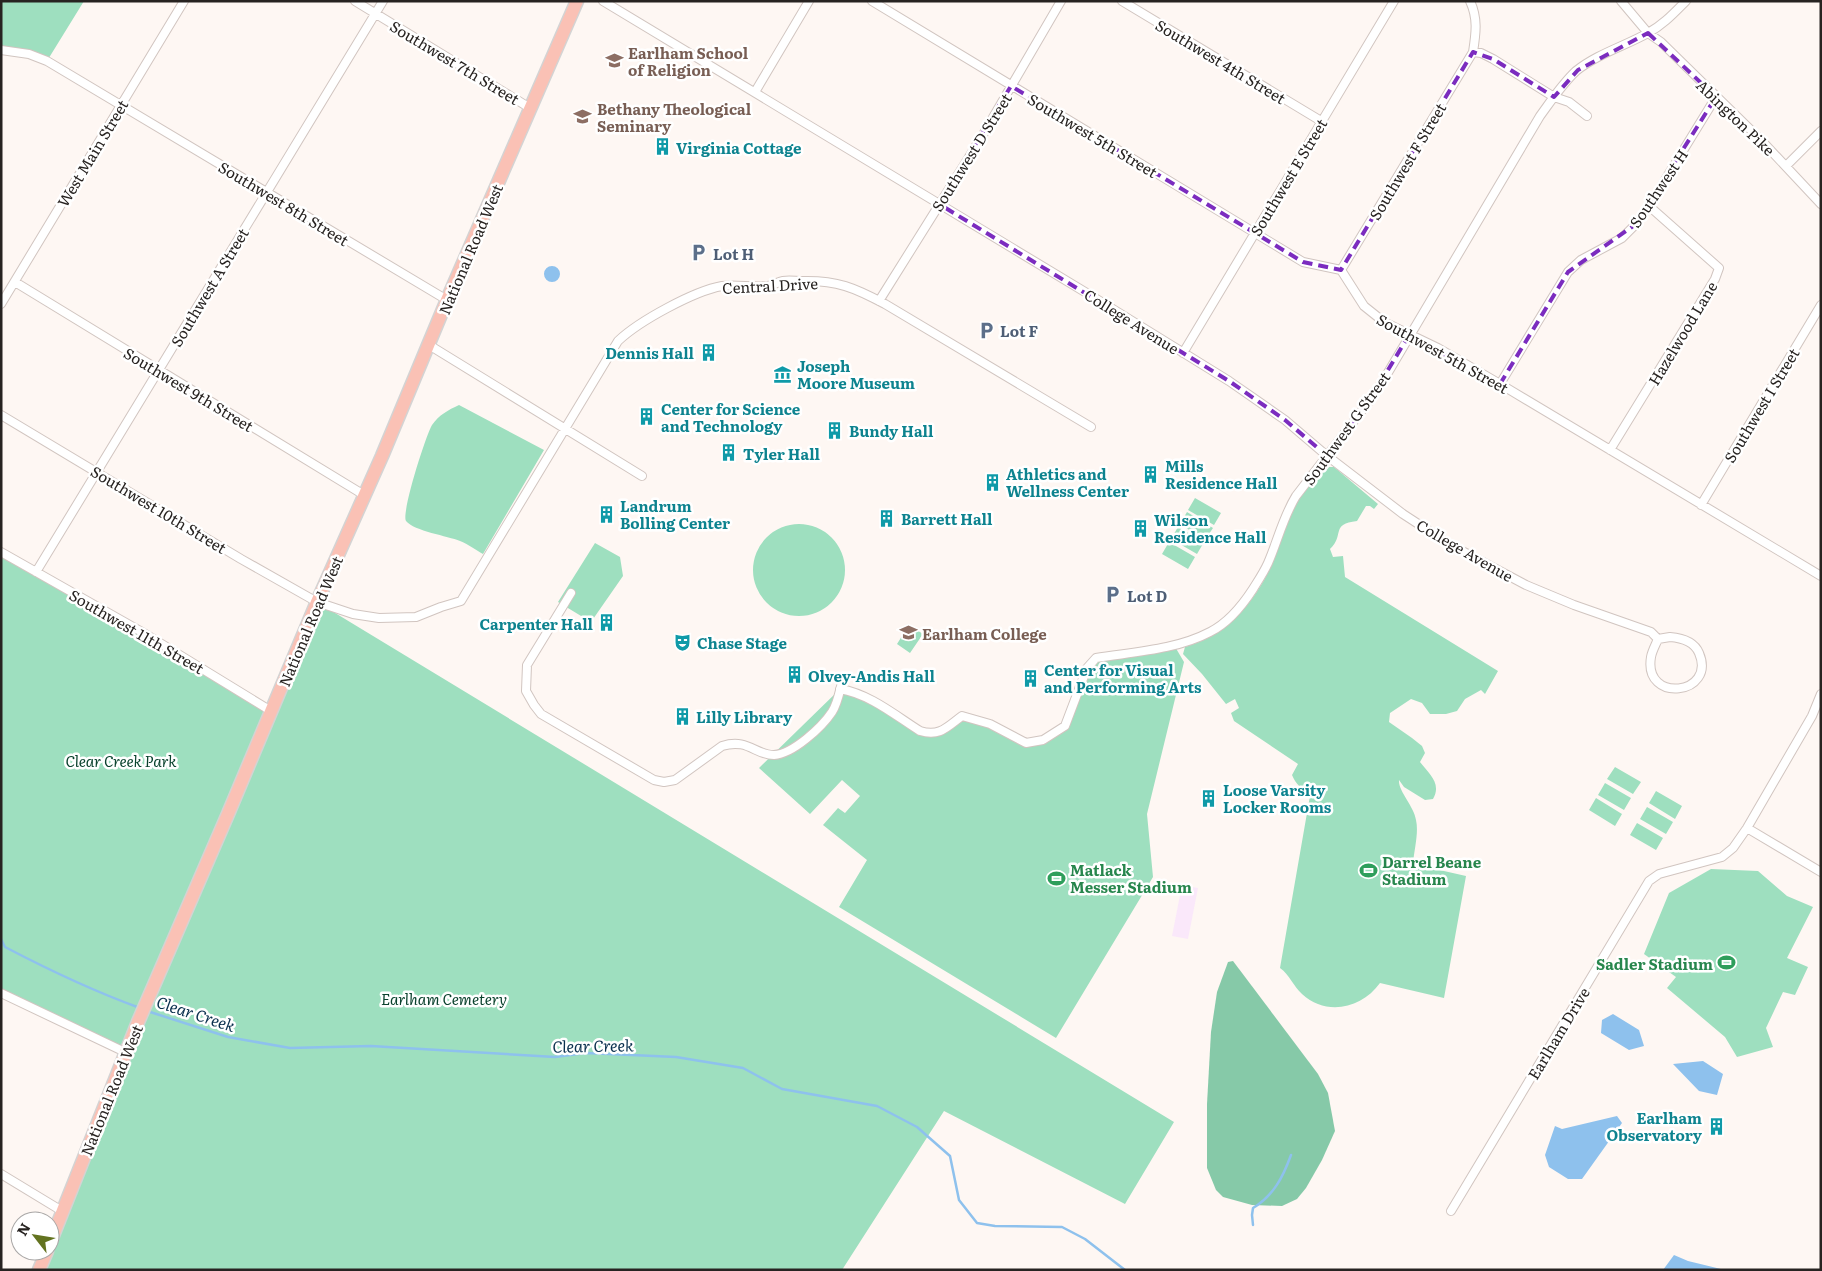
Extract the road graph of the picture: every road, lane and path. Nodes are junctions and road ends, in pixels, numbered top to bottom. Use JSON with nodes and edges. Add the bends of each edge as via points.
{"nodes":[{"id":1,"x":184,"y":1,"type":"edge"},
{"id":2,"x":355,"y":1,"type":"edge"},
{"id":3,"x":382,"y":1,"type":"edge"},
{"id":4,"x":577,"y":1,"type":"edge"},
{"id":5,"x":603,"y":1,"type":"edge"},
{"id":6,"x":809,"y":1,"type":"edge"},
{"id":7,"x":872,"y":1,"type":"edge"},
{"id":8,"x":1061,"y":1,"type":"edge"},
{"id":9,"x":1122,"y":1,"type":"edge"},
{"id":10,"x":1394,"y":1,"type":"edge"},
{"id":11,"x":1470,"y":1,"type":"edge"},
{"id":12,"x":1621,"y":1,"type":"edge"},
{"id":13,"x":1686,"y":1,"type":"edge"},
{"id":14,"x":375,"y":13,"type":"junction"},
{"id":15,"x":1648,"y":33,"type":"junction"},
{"id":16,"x":4,"y":50,"type":"edge"},
{"id":17,"x":1473,"y":52,"type":"junction"},
{"id":18,"x":1,"y":59,"type":"edge"},
{"id":19,"x":1011,"y":86,"type":"junction"},
{"id":20,"x":754,"y":92,"type":"junction"},
{"id":21,"x":1554,"y":97,"type":"junction"},
{"id":22,"x":1716,"y":97,"type":"junction"},
{"id":23,"x":120,"y":106,"type":"junction"},
{"id":24,"x":530,"y":108,"type":"junction"},
{"id":25,"x":1587,"y":116,"type":"dead end"},
{"id":26,"x":1321,"y":121,"type":"junction"},
{"id":27,"x":1821,"y":131,"type":"edge"},
{"id":28,"x":1786,"y":166,"type":"junction"},
{"id":29,"x":267,"y":193,"type":"junction"},
{"id":30,"x":939,"y":204,"type":"junction"},
{"id":31,"x":1821,"y":204,"type":"edge"},
{"id":32,"x":1649,"y":206,"type":"junction"},
{"id":33,"x":1254,"y":233,"type":"junction"},
{"id":34,"x":1341,"y":270,"type":"junction"},
{"id":35,"x":15,"y":282,"type":"junction"},
{"id":36,"x":447,"y":300,"type":"junction"},
{"id":37,"x":879,"y":301,"type":"junction"},
{"id":38,"x":1,"y":304,"type":"edge"},
{"id":39,"x":1821,"y":305,"type":"edge"},
{"id":40,"x":1410,"y":335,"type":"junction"},
{"id":41,"x":429,"y":346,"type":"junction"},
{"id":42,"x":1183,"y":353,"type":"junction"},
{"id":43,"x":159,"y":370,"type":"junction"},
{"id":44,"x":1500,"y":384,"type":"junction"},
{"id":45,"x":1,"y":415,"type":"edge"},
{"id":46,"x":1091,"y":427,"type":"dead end"},
{"id":47,"x":566,"y":429,"type":"junction"},
{"id":48,"x":1610,"y":450,"type":"junction"},
{"id":49,"x":1326,"y":455,"type":"junction"},
{"id":50,"x":98,"y":472,"type":"junction"},
{"id":51,"x":642,"y":476,"type":"dead end"},
{"id":52,"x":364,"y":494,"type":"junction"},
{"id":53,"x":1701,"y":504,"type":"junction"},
{"id":54,"x":1,"y":552,"type":"edge"},
{"id":55,"x":36,"y":572,"type":"junction"},
{"id":56,"x":1821,"y":576,"type":"edge"},
{"id":57,"x":571,"y":593,"type":"dead end"},
{"id":58,"x":316,"y":602,"type":"junction"},
{"id":59,"x":1658,"y":639,"type":"junction"},
{"id":60,"x":843,"y":679,"type":"dead end"},
{"id":61,"x":840,"y":690,"type":"junction"},
{"id":62,"x":1821,"y":694,"type":"edge"},
{"id":63,"x":1819,"y":708,"type":"edge"},
{"id":64,"x":271,"y":711,"type":"junction"},
{"id":65,"x":1747,"y":828,"type":"junction"},
{"id":66,"x":1821,"y":872,"type":"edge"},
{"id":67,"x":1,"y":993,"type":"edge"},
{"id":68,"x":127,"y":1053,"type":"junction"},
{"id":69,"x":1,"y":1174,"type":"edge"},
{"id":70,"x":62,"y":1211,"type":"junction"},
{"id":71,"x":1451,"y":1211,"type":"dead end"},
{"id":72,"x":60,"y":1216,"type":"edge"}],
"edges":[{"from":1,"to":23,"type":"street","name":"West Main Street"},
{"from":2,"to":14,"type":"street","name":"Southwest 7th Street"},
{"from":3,"to":14,"type":"street","name":"Southwest A Street"},
{"from":4,"to":24,"type":"main road","name":"National Road West"},
{"from":5,"to":20,"type":"street","name":"College Avenue"},
{"from":6,"to":20,"type":"street"},
{"from":7,"to":19,"type":"street","name":"Southwest 5th Street"},
{"from":8,"to":19,"type":"street","name":"Southwest D Street"},
{"from":9,"to":26,"type":"street","name":"Southwest 4th Street"},
{"from":10,"to":26,"type":"street","name":"Southwest E Street"},
{"from":11,"to":17,"type":"street","via":[[1476,17]]},
{"from":12,"to":15,"type":"street","name":"Abington Pike"},
{"from":13,"to":15,"type":"street","name":"Southwest G Street"},
{"from":14,"to":24,"type":"street","name":"Southwest 7th Street"},
{"from":14,"to":29,"type":"street","name":"Southwest A Street"},
{"from":15,"to":21,"type":"street","name":"Southwest G Street","via":[[1578,70]]},
{"from":15,"to":22,"type":"street","name":"Abington Pike"},
{"from":16,"to":18,"type":"street"},
{"from":16,"to":23,"type":"street","name":"Southwest 8th Street","via":[[47,61]]},
{"from":17,"to":21,"type":"street","via":[[1492,59]]},
{"from":17,"to":34,"type":"street","name":"Southwest F Street"},
{"from":19,"to":30,"type":"street","name":"Southwest D Street"},
{"from":19,"to":33,"type":"street","name":"Southwest 5th Street"},
{"from":20,"to":30,"type":"street","name":"College Avenue"},
{"from":21,"to":25,"type":"street","via":[[1569,102]]},
{"from":21,"to":40,"type":"street","name":"Southwest G Street"},
{"from":22,"to":28,"type":"street","name":"Abington Pike"},
{"from":22,"to":32,"type":"street","name":"Southwest H"},
{"from":23,"to":29,"type":"street","name":"Southwest 8th Street"},
{"from":23,"to":35,"type":"street","name":"West Main Street"},
{"from":24,"to":36,"type":"main road","name":"National Road West"},
{"from":26,"to":33,"type":"street","name":"Southwest E Street"},
{"from":27,"to":28,"type":"street"},
{"from":28,"to":31,"type":"street","name":"Abington Pike"},
{"from":29,"to":36,"type":"street","name":"Southwest 8th Street"},
{"from":29,"to":43,"type":"street","name":"Southwest A Street"},
{"from":30,"to":37,"type":"street","name":"Southwest D Street"},
{"from":30,"to":42,"type":"street","name":"College Avenue"},
{"from":32,"to":44,"type":"street","name":"Southwest H","via":[[1622,238],[1586,256],[1568,272]]},
{"from":32,"to":48,"type":"street","name":"Hazelwood Lane","via":[[1719,268]]},
{"from":33,"to":34,"type":"street","name":"Southwest 5th Street","via":[[1303,262]]},
{"from":33,"to":42,"type":"street","name":"Southwest E Street"},
{"from":34,"to":40,"type":"street","name":"Southwest 5th Street","via":[[1369,312]]},
{"from":35,"to":38,"type":"street","name":"West Main Street"},
{"from":35,"to":43,"type":"street","name":"Southwest 9th Street"},
{"from":36,"to":41,"type":"main road","name":"National Road West"},
{"from":37,"to":46,"type":"street","name":"Central Drive"},
{"from":37,"to":47,"type":"street","name":"Central Drive","via":[[837,283],[783,281],[770,286],[710,288],[656,314],[618,340]]},
{"from":39,"to":53,"type":"street","name":"Southwest I Street"},
{"from":40,"to":44,"type":"street","name":"Southwest 5th Street"},
{"from":40,"to":49,"type":"street","name":"Southwest G Street","via":[[1370,400]]},
{"from":41,"to":47,"type":"street"},
{"from":41,"to":52,"type":"main road","name":"National Road West"},
{"from":42,"to":49,"type":"street","name":"College Avenue","via":[[1285,420]]},
{"from":43,"to":50,"type":"street","name":"Southwest A Street"},
{"from":43,"to":52,"type":"street","name":"Southwest 9th Street"},
{"from":44,"to":48,"type":"street","name":"Southwest 5th Street"},
{"from":45,"to":50,"type":"street","name":"Southwest 10th Street"},
{"from":47,"to":51,"type":"street"},
{"from":47,"to":58,"type":"street","name":"Central Drive","via":[[461,601],[416,617],[379,618]]},
{"from":48,"to":53,"type":"street","name":"Southwest 5th Street"},
{"from":49,"to":59,"type":"street","name":"College Avenue","via":[[1403,514],[1477,560],[1574,606],[1651,632]]},
{"from":49,"to":61,"type":"street","name":"Southwest G Street","via":[[1287,510],[1268,563],[1236,611],[1218,627],[1190,641],[1096,658],[1087,668],[1065,726],[1043,740],[1026,744],[990,724],[962,716],[936,734],[929,734],[852,691]]},
{"from":50,"to":55,"type":"street","name":"Southwest A Street"},
{"from":50,"to":58,"type":"street","name":"Southwest 10th Street"},
{"from":52,"to":58,"type":"main road","name":"National Road West"},
{"from":53,"to":56,"type":"street","name":"Southwest 5th Street"},
{"from":54,"to":55,"type":"street","name":"Southwest 11th Street"},
{"from":55,"to":64,"type":"street","name":"Southwest 11th Street"},
{"from":57,"to":61,"type":"street","via":[[527,665],[526,691],[541,714],[654,780],[675,780],[722,746],[731,744],[774,755],[787,751],[816,730],[833,711]]},
{"from":58,"to":64,"type":"main road","name":"National Road West"},
{"from":59,"to":59,"type":"street","name":"College Avenue","via":[[1651,657],[1655,677],[1660,684],[1671,689],[1690,686],[1701,670],[1697,650],[1687,641]]},
{"from":60,"to":61,"type":"street"},
{"from":62,"to":63,"type":"street","name":"Earlham Drive"},
{"from":63,"to":65,"type":"street","name":"Earlham Drive"},
{"from":64,"to":68,"type":"main road","name":"National Road West"},
{"from":65,"to":66,"type":"street"},
{"from":65,"to":71,"type":"street","name":"Earlham Drive","via":[[1722,857],[1659,874],[1649,882]]},
{"from":67,"to":68,"type":"street"},
{"from":68,"to":70,"type":"main road","name":"National Road West"},
{"from":69,"to":70,"type":"street"},
{"from":70,"to":72,"type":"main road","name":"National Road West"}]}
